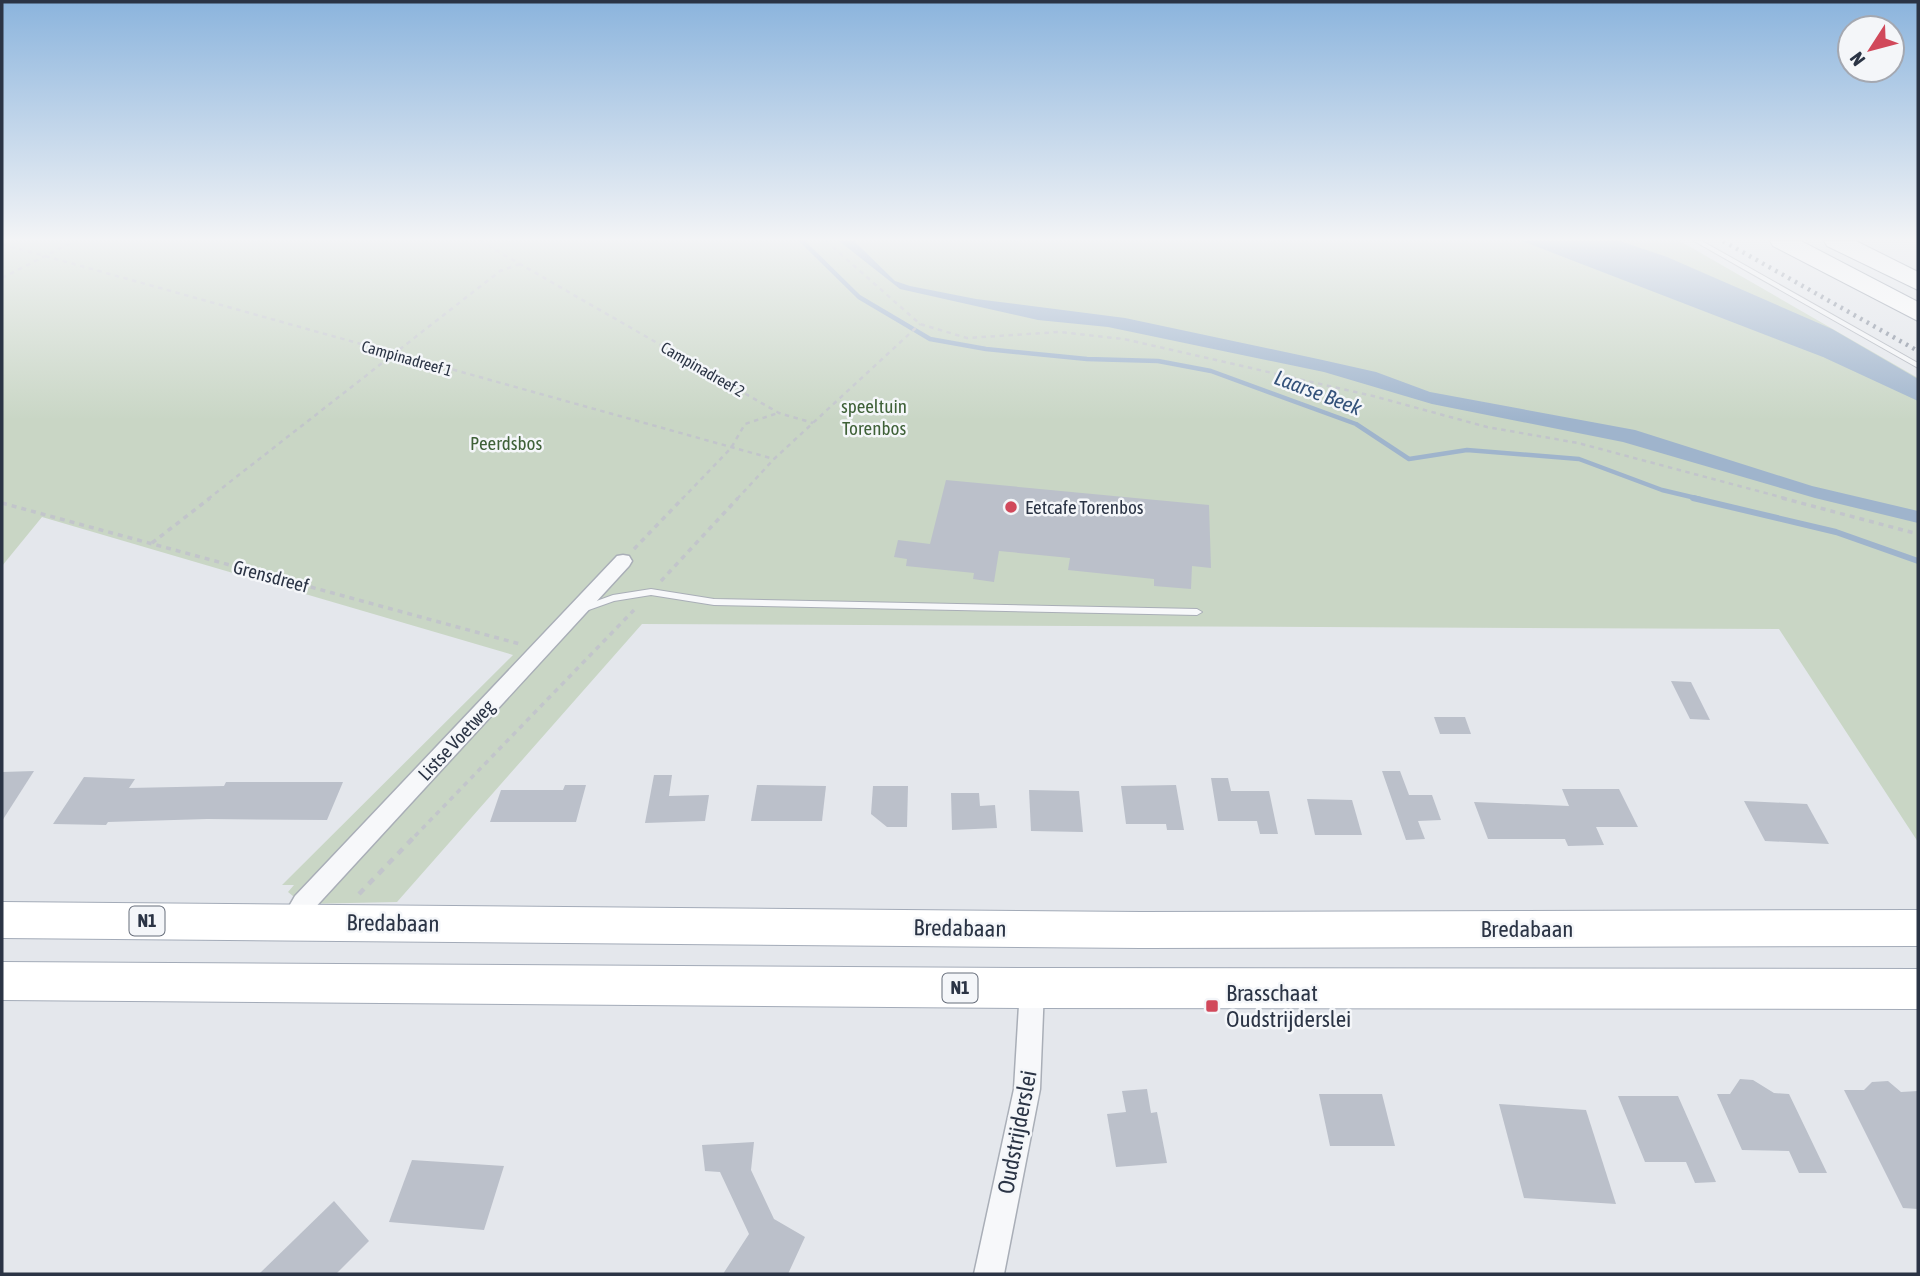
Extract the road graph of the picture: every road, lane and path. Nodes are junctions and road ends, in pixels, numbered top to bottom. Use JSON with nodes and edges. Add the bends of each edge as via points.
{"nodes":[{"id":1,"x":202,"y":301,"type":"edge"},
{"id":2,"x":462,"y":301,"type":"edge"},
{"id":3,"x":584,"y":301,"type":"edge"},
{"id":4,"x":893,"y":301,"type":"edge"},
{"id":5,"x":1802,"y":301,"type":"edge"},
{"id":6,"x":1894,"y":301,"type":"edge"},
{"id":7,"x":1918,"y":313,"type":"edge"},
{"id":8,"x":920,"y":324,"type":"junction"},
{"id":9,"x":393,"y":354,"type":"junction"},
{"id":10,"x":1918,"y":366,"type":"edge"},
{"id":11,"x":779,"y":413,"type":"junction"},
{"id":12,"x":813,"y":423,"type":"junction"},
{"id":13,"x":731,"y":448,"type":"junction"},
{"id":14,"x":774,"y":459,"type":"junction"},
{"id":15,"x":2,"y":503,"type":"edge"},
{"id":16,"x":1918,"y":534,"type":"edge"},
{"id":17,"x":152,"y":543,"type":"junction"},
{"id":18,"x":623,"y":561,"type":"joint"},
{"id":19,"x":652,"y":592,"type":"junction"},
{"id":20,"x":576,"y":611,"type":"junction"},
{"id":21,"x":1197,"y":612,"type":"dead end"},
{"id":22,"x":540,"y":649,"type":"junction"},
{"id":23,"x":2,"y":920,"type":"edge"},
{"id":24,"x":292,"y":922,"type":"junction"},
{"id":25,"x":332,"y":922,"type":"junction"},
{"id":26,"x":1918,"y":929,"type":"edge"},
{"id":27,"x":2,"y":981,"type":"edge"},
{"id":28,"x":1032,"y":988,"type":"junction"},
{"id":29,"x":1918,"y":989,"type":"edge"},
{"id":30,"x":989,"y":1274,"type":"edge"}],
"edges":[{"from":1,"to":9,"type":"path","name":"Campinadreef 1"},
{"from":2,"to":9,"type":"path"},
{"from":3,"to":11,"type":"path","name":"Campinadreef 2"},
{"from":4,"to":8,"type":"path"},
{"from":5,"to":10,"type":"lane"},
{"from":6,"to":7,"type":"highway"},
{"from":8,"to":12,"type":"path"},
{"from":8,"to":16,"type":"path","via":[[967,338],[1059,332],[1124,339],[1487,427],[1578,443]]},
{"from":9,"to":13,"type":"path","name":"Campinadreef 1"},
{"from":9,"to":17,"type":"path"},
{"from":11,"to":12,"type":"path","name":"Campinadreef 2"},
{"from":11,"to":13,"type":"path","via":[[746,424]]},
{"from":12,"to":14,"type":"path"},
{"from":13,"to":14,"type":"path","name":"Campinadreef 1"},
{"from":13,"to":18,"type":"path"},
{"from":14,"to":19,"type":"path"},
{"from":15,"to":17,"type":"path","name":"Grensdreef"},
{"from":17,"to":22,"type":"path","name":"Grensdreef"},
{"from":18,"to":20,"type":"street","name":"Listse Voetweg"},
{"from":19,"to":20,"type":"lane","via":[[612,598]]},
{"from":19,"to":21,"type":"lane","via":[[714,602]]},
{"from":19,"to":25,"type":"path"},
{"from":20,"to":22,"type":"street","name":"Listse Voetweg"},
{"from":22,"to":24,"type":"street","name":"Listse Voetweg","via":[[303,904]]},
{"from":23,"to":24,"type":"main road","name":"Bredabaan","number":"N1"},
{"from":24,"to":25,"type":"main road","name":"Bredabaan","number":"N1"},
{"from":25,"to":26,"type":"main road","name":"Bredabaan","number":"N1","via":[[1141,930]]},
{"from":27,"to":28,"type":"main road","number":"N1"},
{"from":28,"to":29,"type":"main road","number":"N1"},
{"from":28,"to":30,"type":"street","name":"Oudstrijderslei","via":[[1027,1089]]}]}
